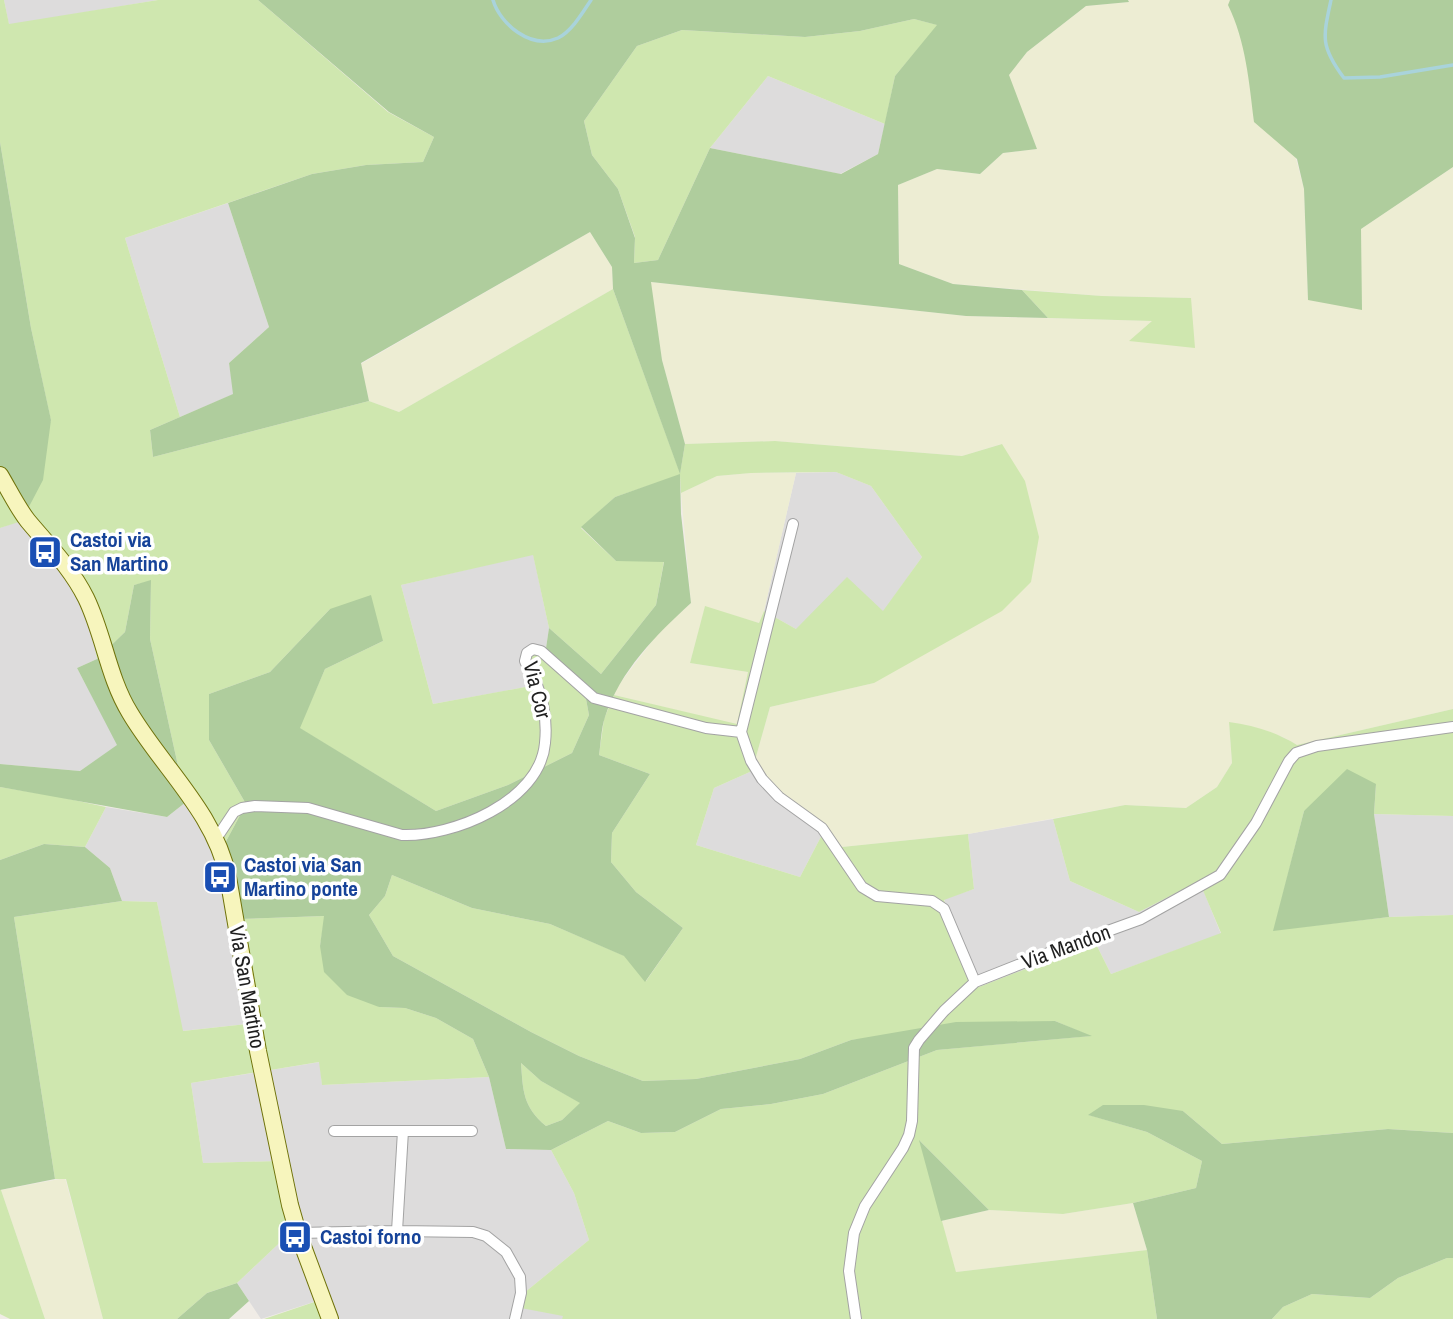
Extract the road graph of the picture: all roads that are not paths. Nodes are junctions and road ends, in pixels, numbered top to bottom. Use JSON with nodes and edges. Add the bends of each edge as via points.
{"nodes":[{"id":1,"x":0,"y":475,"type":"edge"},
{"id":2,"x":793,"y":524,"type":"dead end"},
{"id":3,"x":1453,"y":727,"type":"edge"},
{"id":4,"x":741,"y":732,"type":"junction"},
{"id":5,"x":216,"y":839,"type":"junction"},
{"id":6,"x":975,"y":982,"type":"junction"},
{"id":7,"x":334,"y":1131,"type":"dead end"},
{"id":8,"x":403,"y":1131,"type":"junction"},
{"id":9,"x":472,"y":1131,"type":"dead end"},
{"id":10,"x":397,"y":1231,"type":"junction"},
{"id":11,"x":298,"y":1233,"type":"junction"},
{"id":12,"x":330,"y":1319,"type":"edge"},
{"id":13,"x":515,"y":1319,"type":"edge"},
{"id":14,"x":856,"y":1319,"type":"edge"}],
"edges":[{"from":1,"to":5,"type":"street","name":"Via San Martino","via":[[26,518],[60,556],[84,594],[122,698]]},
{"from":2,"to":4,"type":"street"},
{"from":3,"to":6,"type":"street","name":"Via Mandon","via":[[1296,753],[1220,875],[1141,919]]},
{"from":4,"to":5,"type":"street","name":"Via Cor","via":[[706,728],[594,698],[533,649],[525,661],[543,706],[545,747],[524,785],[487,816],[402,835],[308,808],[255,806],[234,812]]},
{"from":4,"to":6,"type":"street","via":[[762,779],[822,828],[862,887],[877,897],[932,901],[944,909]]},
{"from":5,"to":11,"type":"street","name":"Via San Martino","via":[[226,864],[258,1051]]},
{"from":6,"to":14,"type":"street","name":"Via Mandon","via":[[914,1048],[909,1135],[865,1206],[854,1233],[849,1271]]},
{"from":7,"to":8,"type":"street"},
{"from":8,"to":9,"type":"street"},
{"from":8,"to":10,"type":"street"},
{"from":10,"to":11,"type":"street"},
{"from":10,"to":13,"type":"street","via":[[473,1232],[492,1239],[506,1252],[520,1277]]},
{"from":11,"to":12,"type":"street","name":"Via San Martino"}]}
